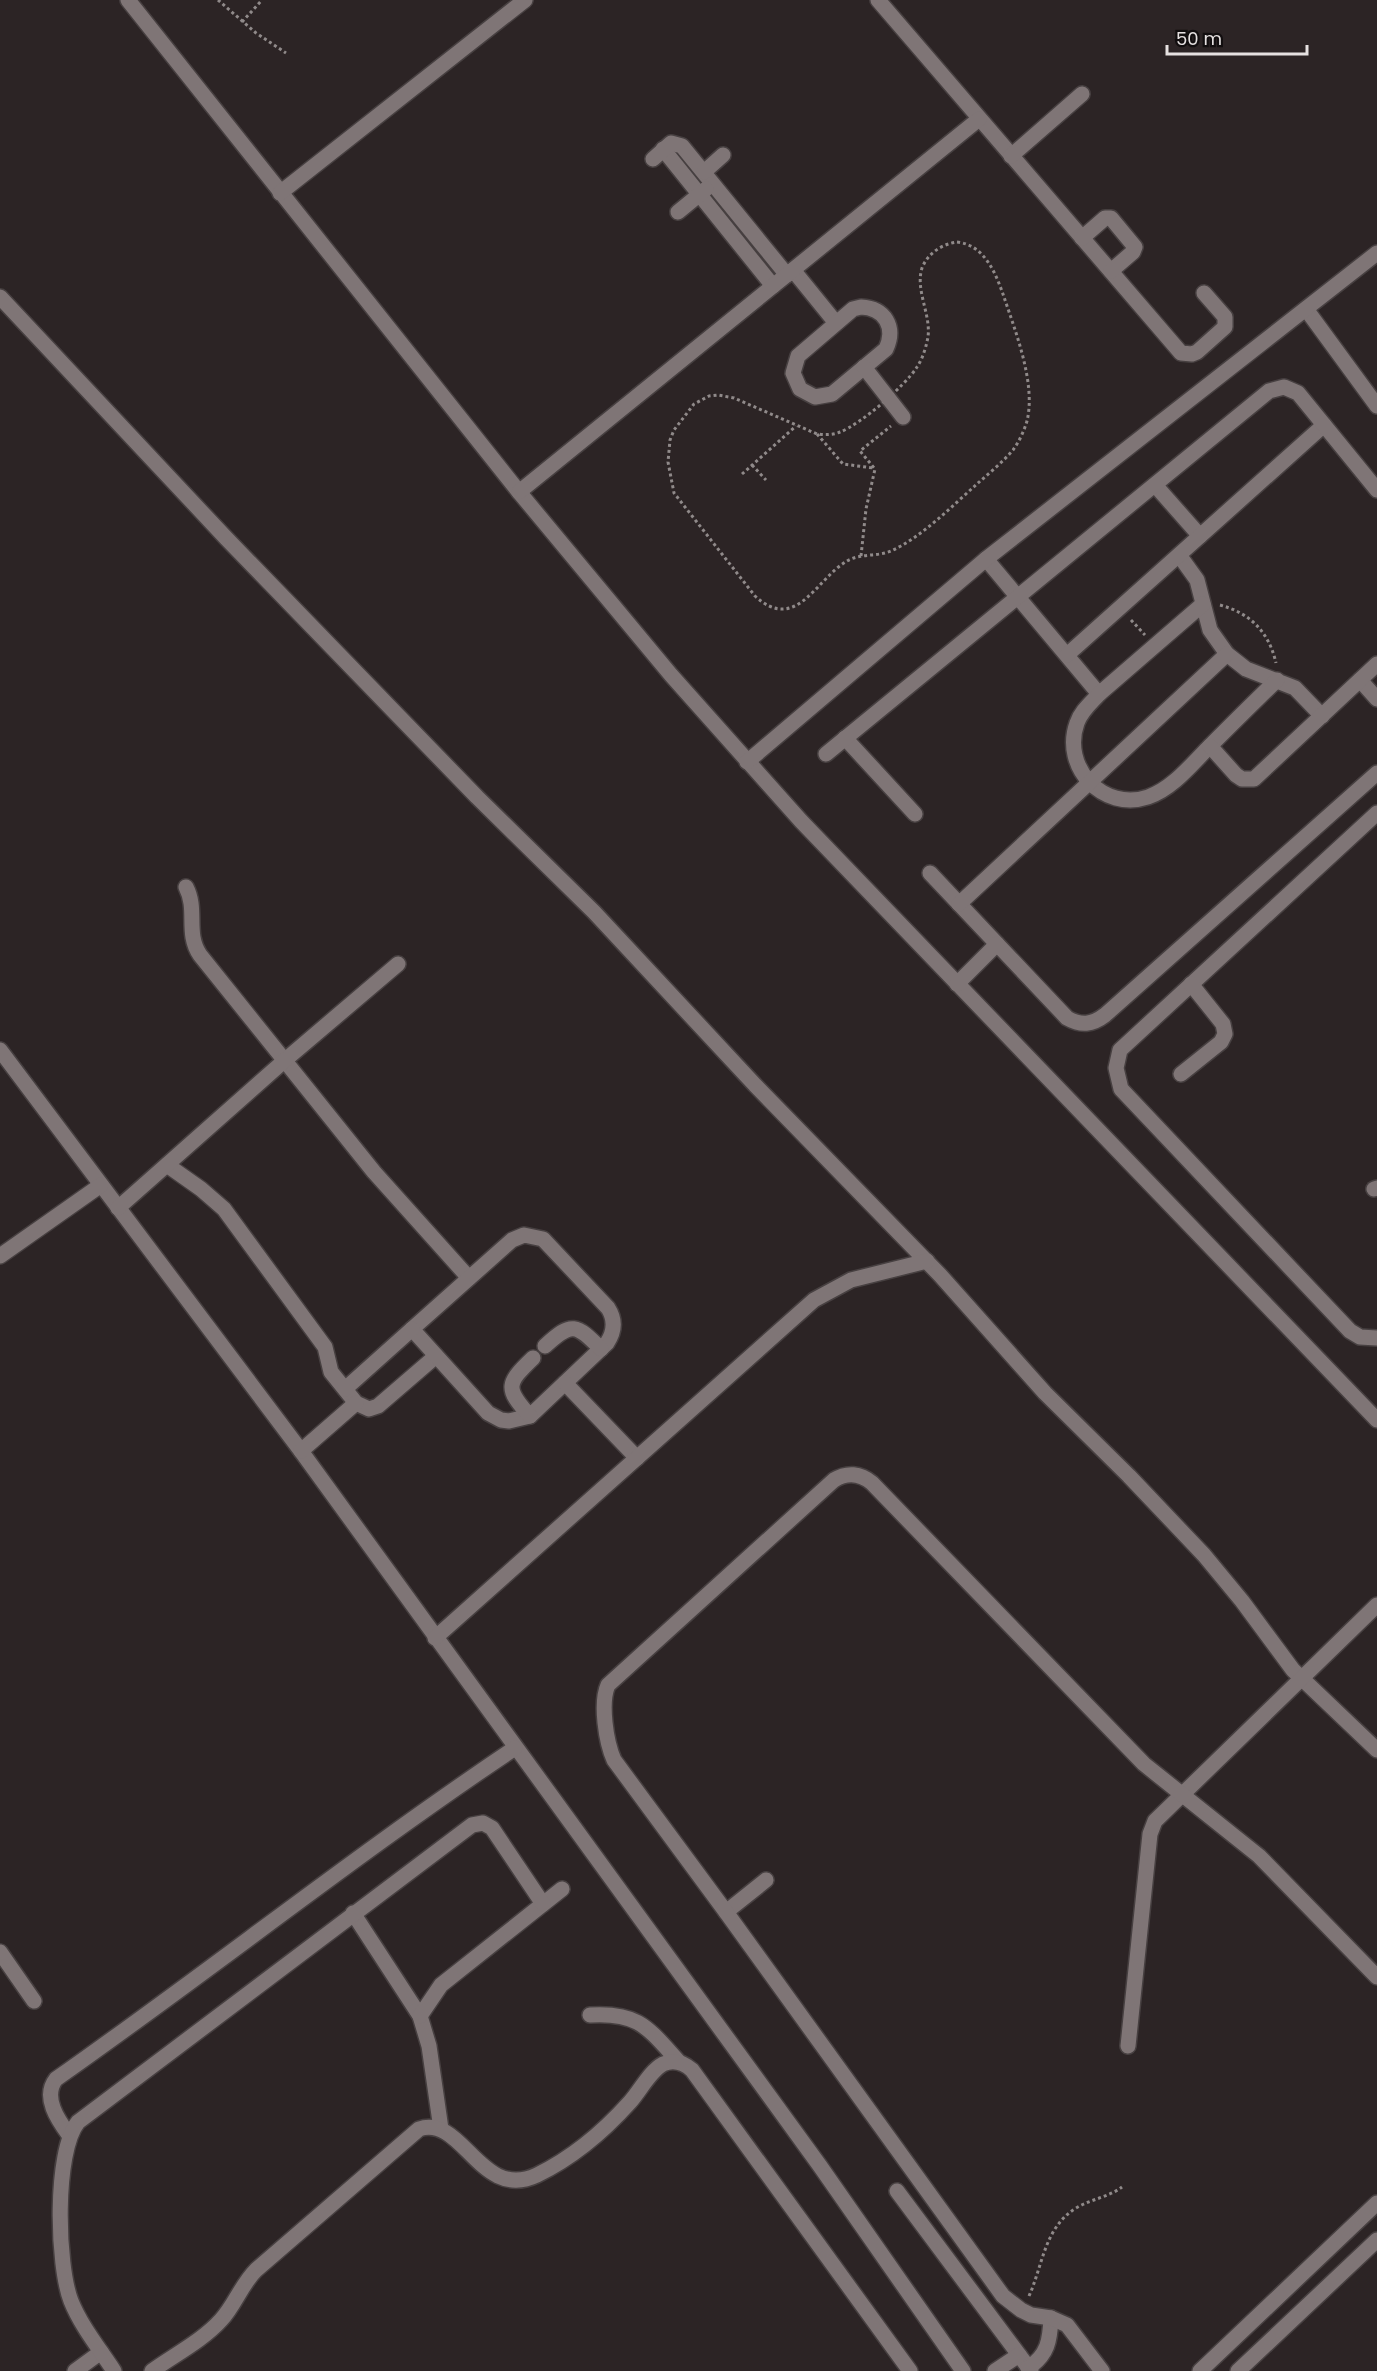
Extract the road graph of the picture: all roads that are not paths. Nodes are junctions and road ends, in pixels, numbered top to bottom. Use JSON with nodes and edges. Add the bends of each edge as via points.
{"nodes":[{"id":1,"x":128,"y":0,"type":"edge"},
{"id":2,"x":525,"y":0,"type":"edge"},
{"id":3,"x":878,"y":0,"type":"edge"},
{"id":4,"x":1082,"y":94,"type":"dead end"},
{"id":5,"x":979,"y":119,"type":"junction"},
{"id":6,"x":723,"y":155,"type":"dead end"},
{"id":7,"x":1011,"y":156,"type":"junction"},
{"id":8,"x":709,"y":178,"type":"junction"},
{"id":9,"x":280,"y":193,"type":"junction"},
{"id":10,"x":700,"y":194,"type":"junction"},
{"id":11,"x":678,"y":212,"type":"dead end"},
{"id":12,"x":1082,"y":238,"type":"junction"},
{"id":13,"x":1377,"y":253,"type":"edge"},
{"id":14,"x":790,"y":272,"type":"junction"},
{"id":15,"x":1111,"y":272,"type":"junction"},
{"id":16,"x":773,"y":286,"type":"junction"},
{"id":17,"x":1204,"y":293,"type":"dead end"},
{"id":18,"x":0,"y":297,"type":"edge"},
{"id":19,"x":1306,"y":309,"type":"junction"},
{"id":20,"x":836,"y":323,"type":"junction"},
{"id":21,"x":864,"y":367,"type":"junction"},
{"id":22,"x":1377,"y":406,"type":"edge"},
{"id":23,"x":903,"y":417,"type":"road end"},
{"id":24,"x":1324,"y":425,"type":"junction"},
{"id":25,"x":1155,"y":485,"type":"junction"},
{"id":26,"x":1377,"y":490,"type":"edge"},
{"id":27,"x":519,"y":492,"type":"junction"},
{"id":28,"x":1200,"y":536,"type":"junction"},
{"id":29,"x":1179,"y":555,"type":"junction"},
{"id":30,"x":986,"y":558,"type":"junction"},
{"id":31,"x":1018,"y":597,"type":"junction"},
{"id":32,"x":1210,"y":604,"type":"junction"},
{"id":33,"x":1227,"y":654,"type":"junction"},
{"id":34,"x":1067,"y":655,"type":"junction"},
{"id":35,"x":1377,"y":664,"type":"edge"},
{"id":36,"x":1277,"y":672,"type":"junction"},
{"id":37,"x":1360,"y":680,"type":"junction"},
{"id":38,"x":1099,"y":694,"type":"junction"},
{"id":39,"x":1377,"y":699,"type":"edge"},
{"id":40,"x":1322,"y":716,"type":"junction"},
{"id":41,"x":845,"y":738,"type":"junction"},
{"id":42,"x":1210,"y":746,"type":"junction"},
{"id":43,"x":826,"y":754,"type":"dead end"},
{"id":44,"x":747,"y":762,"type":"junction"},
{"id":45,"x":1377,"y":773,"type":"edge"},
{"id":46,"x":1089,"y":783,"type":"junction"},
{"id":47,"x":1377,"y":813,"type":"edge"},
{"id":48,"x":915,"y":814,"type":"dead end"},
{"id":49,"x":930,"y":873,"type":"dead end"},
{"id":50,"x":186,"y":887,"type":"dead end"},
{"id":51,"x":959,"y":904,"type":"junction"},
{"id":52,"x":997,"y":944,"type":"junction"},
{"id":53,"x":398,"y":964,"type":"dead end"},
{"id":54,"x":957,"y":984,"type":"junction"},
{"id":55,"x":1191,"y":984,"type":"junction"},
{"id":56,"x":0,"y":1050,"type":"edge"},
{"id":57,"x":284,"y":1061,"type":"junction"},
{"id":58,"x":1180,"y":1074,"type":"dead end"},
{"id":59,"x":166,"y":1166,"type":"junction"},
{"id":60,"x":101,"y":1185,"type":"junction"},
{"id":61,"x":118,"y":1208,"type":"junction"},
{"id":62,"x":0,"y":1256,"type":"edge"},
{"id":63,"x":927,"y":1261,"type":"junction"},
{"id":64,"x":470,"y":1278,"type":"junction"},
{"id":65,"x":412,"y":1329,"type":"junction"},
{"id":66,"x":1377,"y":1338,"type":"edge"},
{"id":67,"x":545,"y":1346,"type":"dead end"},
{"id":68,"x":601,"y":1349,"type":"junction"},
{"id":69,"x":436,"y":1356,"type":"junction"},
{"id":70,"x":533,"y":1358,"type":"dead end"},
{"id":71,"x":565,"y":1383,"type":"junction"},
{"id":72,"x":345,"y":1389,"type":"junction"},
{"id":73,"x":356,"y":1403,"type":"junction"},
{"id":74,"x":530,"y":1416,"type":"junction"},
{"id":75,"x":1377,"y":1420,"type":"edge"},
{"id":76,"x":301,"y":1451,"type":"junction"},
{"id":77,"x":637,"y":1458,"type":"junction"},
{"id":78,"x":1377,"y":1605,"type":"edge"},
{"id":79,"x":435,"y":1638,"type":"junction"},
{"id":80,"x":1302,"y":1678,"type":"junction"},
{"id":81,"x":515,"y":1748,"type":"junction"},
{"id":82,"x":1377,"y":1750,"type":"edge"},
{"id":83,"x":1182,"y":1795,"type":"junction"},
{"id":84,"x":766,"y":1880,"type":"dead end"},
{"id":85,"x":562,"y":1889,"type":"dead end"},
{"id":86,"x":543,"y":1904,"type":"junction"},
{"id":87,"x":726,"y":1912,"type":"junction"},
{"id":88,"x":353,"y":1913,"type":"junction"},
{"id":89,"x":0,"y":1952,"type":"edge"},
{"id":90,"x":1377,"y":1977,"type":"edge"},
{"id":91,"x":34,"y":2001,"type":"dead end"},
{"id":92,"x":590,"y":2015,"type":"dead end"},
{"id":93,"x":420,"y":2016,"type":"junction"},
{"id":94,"x":1128,"y":2046,"type":"dead end"},
{"id":95,"x":678,"y":2062,"type":"junction"},
{"id":96,"x":441,"y":2129,"type":"junction"},
{"id":97,"x":69,"y":2135,"type":"junction"},
{"id":98,"x":897,"y":2191,"type":"dead end"},
{"id":99,"x":1377,"y":2203,"type":"edge"},
{"id":100,"x":1377,"y":2240,"type":"edge"},
{"id":101,"x":1051,"y":2318,"type":"junction"},
{"id":102,"x":101,"y":2352,"type":"junction"},
{"id":103,"x":1026,"y":2365,"type":"edge"},
{"id":104,"x":75,"y":2371,"type":"edge"},
{"id":105,"x":114,"y":2371,"type":"edge"},
{"id":106,"x":152,"y":2371,"type":"edge"},
{"id":107,"x":910,"y":2371,"type":"edge"},
{"id":108,"x":963,"y":2371,"type":"edge"},
{"id":109,"x":995,"y":2371,"type":"edge"},
{"id":110,"x":1102,"y":2371,"type":"edge"},
{"id":111,"x":1200,"y":2371,"type":"edge"},
{"id":112,"x":1238,"y":2371,"type":"edge"}],
"edges":[{"from":1,"to":9,"type":"street"},
{"from":2,"to":9,"type":"street"},
{"from":3,"to":5,"type":"street"},
{"from":4,"to":7,"type":"street"},
{"from":5,"to":7,"type":"street"},
{"from":5,"to":14,"type":"street"},
{"from":6,"to":8,"type":"street"},
{"from":7,"to":12,"type":"street"},
{"from":8,"to":10,"type":"street"},
{"from":8,"to":10,"type":"street","via":[[679,144],[671,143],[658,154]]},
{"from":8,"to":14,"type":"street"},
{"from":9,"to":27,"type":"street"},
{"from":10,"to":11,"type":"street"},
{"from":10,"to":16,"type":"street"},
{"from":12,"to":15,"type":"street"},
{"from":12,"to":15,"type":"street","via":[[1105,218],[1111,218],[1135,247]]},
{"from":13,"to":19,"type":"street"},
{"from":14,"to":16,"type":"street"},
{"from":14,"to":20,"type":"street"},
{"from":15,"to":17,"type":"street","via":[[1177,349],[1186,354],[1197,352],[1226,327],[1225,316]]},
{"from":16,"to":27,"type":"street"},
{"from":18,"to":63,"type":"street","via":[[218,530],[594,912]]},
{"from":19,"to":22,"type":"street"},
{"from":19,"to":30,"type":"street"},
{"from":20,"to":21,"type":"street","via":[[861,307],[870,307],[884,316],[890,341]]},
{"from":20,"to":21,"type":"street","via":[[798,356],[793,373],[800,389],[815,397],[832,394]]},
{"from":21,"to":23,"type":"street"},
{"from":24,"to":25,"type":"street","via":[[1298,393],[1276,388]]},
{"from":24,"to":26,"type":"street"},
{"from":24,"to":28,"type":"street"},
{"from":25,"to":28,"type":"street"},
{"from":25,"to":31,"type":"street"},
{"from":27,"to":44,"type":"street"},
{"from":28,"to":29,"type":"street"},
{"from":29,"to":32,"type":"street"},
{"from":29,"to":34,"type":"street"},
{"from":30,"to":31,"type":"street"},
{"from":30,"to":44,"type":"street"},
{"from":31,"to":34,"type":"street"},
{"from":31,"to":41,"type":"street"},
{"from":32,"to":33,"type":"street","via":[[1210,630]]},
{"from":32,"to":38,"type":"street"},
{"from":33,"to":36,"type":"street","via":[[1246,669]]},
{"from":33,"to":46,"type":"street"},
{"from":34,"to":38,"type":"street"},
{"from":35,"to":37,"type":"street"},
{"from":36,"to":40,"type":"street"},
{"from":36,"to":42,"type":"street"},
{"from":37,"to":39,"type":"street"},
{"from":37,"to":40,"type":"street"},
{"from":38,"to":46,"type":"street","via":[[1086,707],[1074,737],[1074,754]]},
{"from":40,"to":42,"type":"street","via":[[1254,779],[1236,776]]},
{"from":41,"to":43,"type":"street"},
{"from":41,"to":48,"type":"street"},
{"from":42,"to":46,"type":"street","via":[[1149,797],[1117,799]]},
{"from":44,"to":54,"type":"street"},
{"from":45,"to":52,"type":"street","via":[[1098,1020],[1082,1024],[1067,1018]]},
{"from":46,"to":51,"type":"street"},
{"from":47,"to":55,"type":"street"},
{"from":49,"to":51,"type":"street"},
{"from":50,"to":57,"type":"street","via":[[192,903],[190,930],[195,948]]},
{"from":51,"to":52,"type":"street"},
{"from":52,"to":54,"type":"street"},
{"from":53,"to":57,"type":"street"},
{"from":54,"to":75,"type":"street"},
{"from":55,"to":58,"type":"street","via":[[1222,1024],[1225,1034],[1221,1042]]},
{"from":55,"to":66,"type":"street","via":[[1120,1050],[1118,1082],[1350,1331],[1360,1337]]},
{"from":56,"to":60,"type":"street"},
{"from":57,"to":59,"type":"street"},
{"from":57,"to":64,"type":"street","via":[[374,1172]]},
{"from":59,"to":61,"type":"street"},
{"from":59,"to":72,"type":"street","via":[[201,1189],[234,1220],[326,1347],[330,1368]]},
{"from":60,"to":61,"type":"street"},
{"from":60,"to":62,"type":"street"},
{"from":61,"to":76,"type":"street"},
{"from":63,"to":77,"type":"street","via":[[851,1280],[814,1300]]},
{"from":63,"to":80,"type":"street","via":[[1045,1393],[1204,1555]]},
{"from":64,"to":65,"type":"street"},
{"from":64,"to":68,"type":"street","via":[[518,1237],[531,1235],[543,1239],[611,1314],[612,1336]]},
{"from":65,"to":69,"type":"street"},
{"from":65,"to":72,"type":"street"},
{"from":67,"to":68,"type":"street","via":[[561,1331],[572,1328],[583,1331]]},
{"from":68,"to":71,"type":"street"},
{"from":69,"to":73,"type":"street","via":[[378,1406],[369,1409]]},
{"from":69,"to":74,"type":"street","via":[[488,1413],[501,1420],[516,1421]]},
{"from":70,"to":74,"type":"street","via":[[515,1375],[511,1388],[515,1400]]},
{"from":71,"to":74,"type":"street"},
{"from":71,"to":77,"type":"street"},
{"from":72,"to":73,"type":"street"},
{"from":73,"to":76,"type":"street"},
{"from":76,"to":79,"type":"street"},
{"from":77,"to":79,"type":"street"},
{"from":78,"to":80,"type":"street"},
{"from":79,"to":81,"type":"street"},
{"from":80,"to":82,"type":"street"},
{"from":80,"to":83,"type":"street"},
{"from":81,"to":97,"type":"street","via":[[392,1833],[56,2079],[50,2097]]},
{"from":81,"to":108,"type":"street","via":[[820,2166]]},
{"from":83,"to":87,"type":"street","via":[[1144,1764],[872,1482],[860,1475],[840,1476],[605,1690],[606,1740],[614,1760]]},
{"from":83,"to":90,"type":"street","via":[[1266,1864]]},
{"from":83,"to":94,"type":"street","via":[[1158,1815],[1150,1834]]},
{"from":84,"to":87,"type":"street"},
{"from":85,"to":86,"type":"street"},
{"from":86,"to":88,"type":"street","via":[[492,1828],[483,1823],[472,1826]]},
{"from":86,"to":93,"type":"street","via":[[441,1985]]},
{"from":87,"to":101,"type":"street","via":[[1003,2296],[1031,2315]]},
{"from":88,"to":93,"type":"street"},
{"from":88,"to":97,"type":"street","via":[[84,2117]]},
{"from":89,"to":91,"type":"street"},
{"from":92,"to":95,"type":"street","via":[[636,2020]]},
{"from":93,"to":96,"type":"street","via":[[429,2046]]},
{"from":95,"to":96,"type":"street","via":[[657,2069],[620,2113],[579,2149],[528,2178],[512,2180],[494,2174]]},
{"from":95,"to":107,"type":"street","via":[[692,2070]]},
{"from":96,"to":106,"type":"street","via":[[419,2129],[256,2270],[211,2329]]},
{"from":97,"to":102,"type":"street","via":[[64,2158],[62,2266],[72,2302]]},
{"from":98,"to":103,"type":"street"},
{"from":99,"to":111,"type":"street"},
{"from":100,"to":112,"type":"street"},
{"from":101,"to":103,"type":"street","via":[[1047,2348],[1042,2356]]},
{"from":101,"to":110,"type":"street","via":[[1073,2331]]},
{"from":102,"to":104,"type":"street"},
{"from":102,"to":105,"type":"street"},
{"from":103,"to":109,"type":"street"}]}
